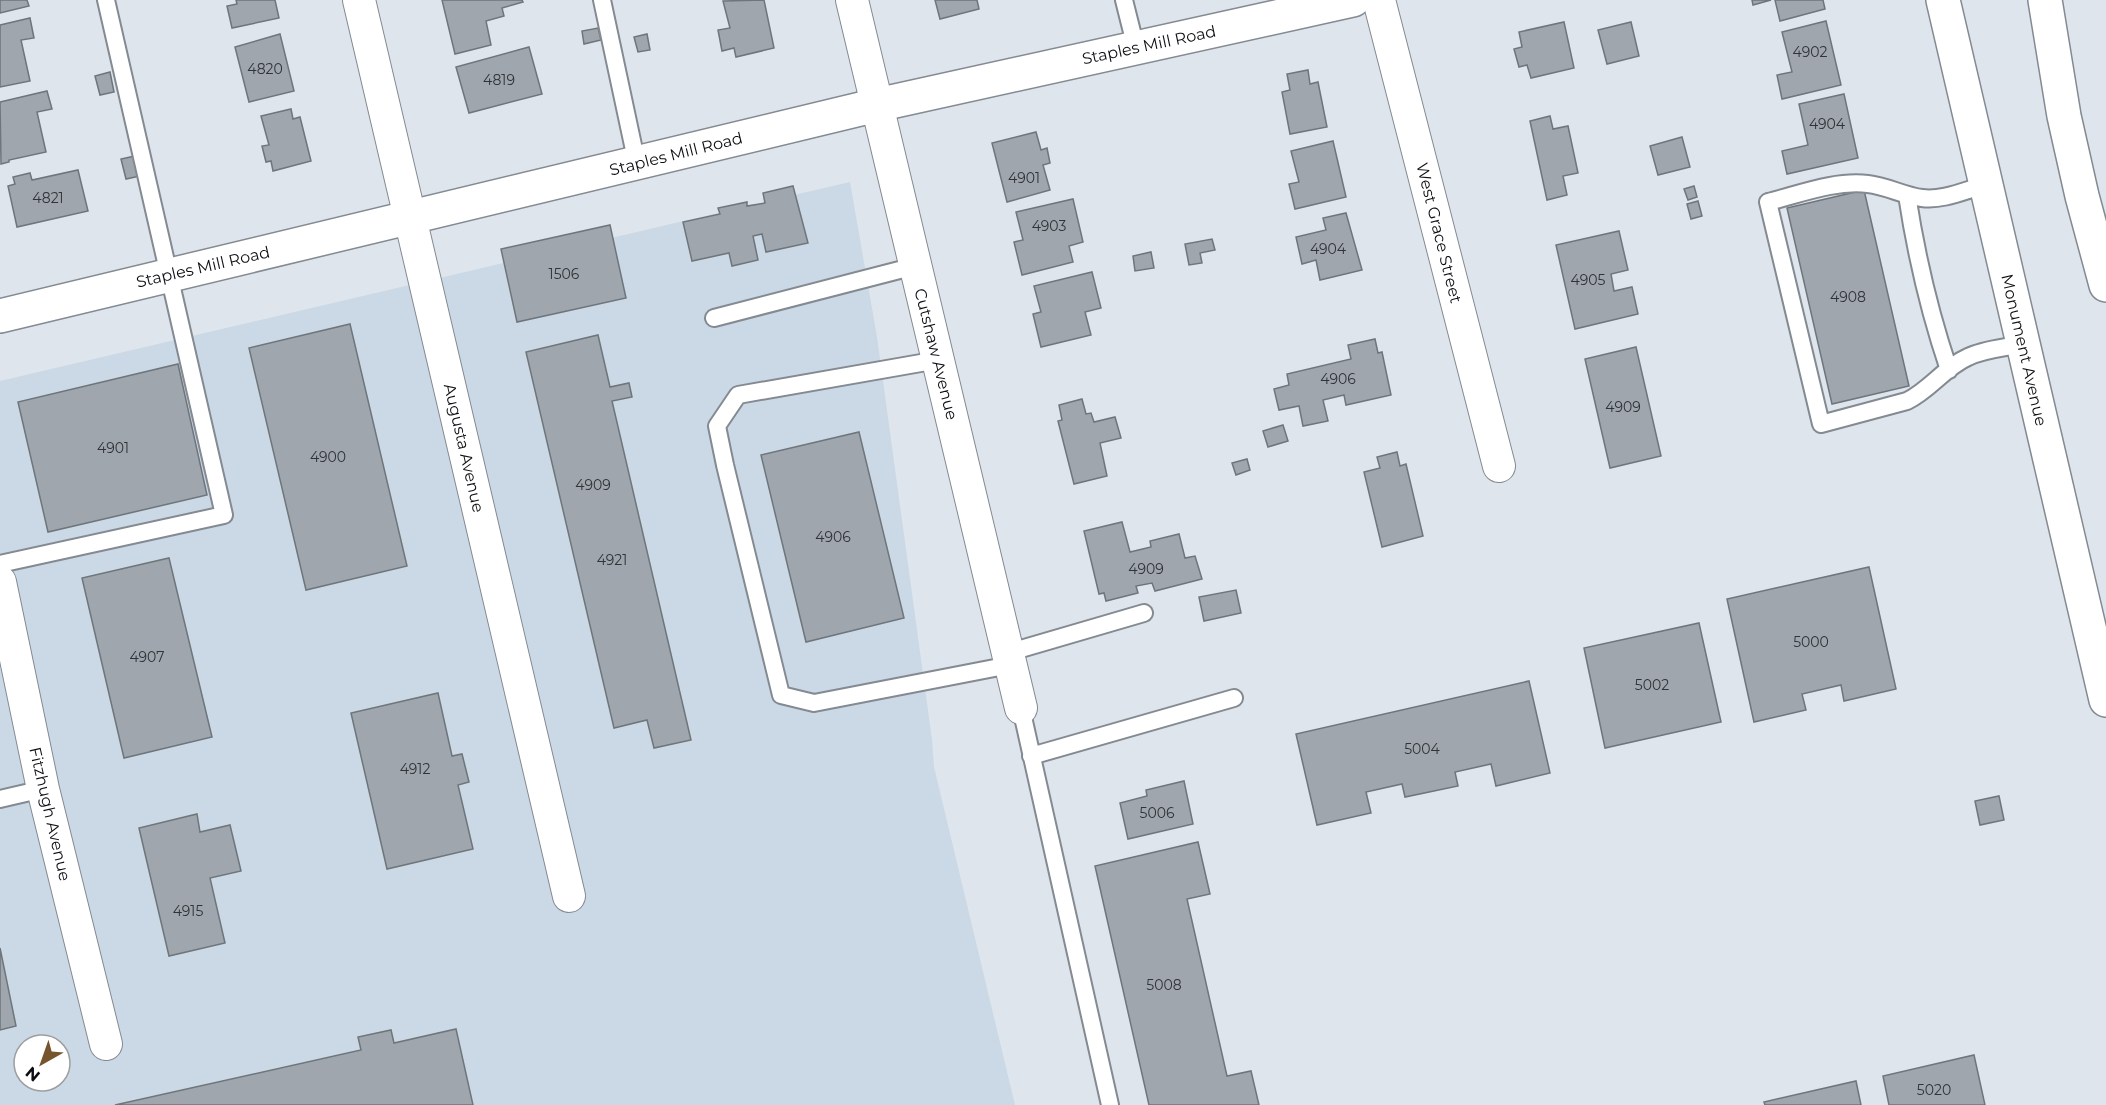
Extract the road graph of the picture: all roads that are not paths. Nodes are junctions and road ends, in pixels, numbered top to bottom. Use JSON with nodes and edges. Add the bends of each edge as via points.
{"nodes":[{"id":1,"x":106,"y":0,"type":"edge"},
{"id":2,"x":359,"y":0,"type":"edge"},
{"id":3,"x":602,"y":0,"type":"edge"},
{"id":4,"x":852,"y":0,"type":"edge"},
{"id":5,"x":1124,"y":0,"type":"edge"},
{"id":6,"x":1353,"y":0,"type":"edge"},
{"id":7,"x":1379,"y":0,"type":"edge"},
{"id":8,"x":1943,"y":0,"type":"edge"},
{"id":9,"x":2045,"y":0,"type":"edge"},
{"id":10,"x":1136,"y":48,"type":"junction"},
{"id":11,"x":877,"y":105,"type":"junction"},
{"id":12,"x":637,"y":164,"type":"junction"},
{"id":13,"x":1986,"y":185,"type":"junction"},
{"id":14,"x":1907,"y":195,"type":"junction"},
{"id":15,"x":410,"y":218,"type":"junction"},
{"id":16,"x":915,"y":266,"type":"junction"},
{"id":17,"x":169,"y":276,"type":"junction"},
{"id":18,"x":2106,"y":285,"type":"edge"},
{"id":19,"x":0,"y":316,"type":"edge"},
{"id":20,"x":714,"y":318,"type":"dead end"},
{"id":21,"x":2022,"y":344,"type":"junction"},
{"id":22,"x":938,"y":360,"type":"junction"},
{"id":23,"x":1949,"y":370,"type":"junction"},
{"id":24,"x":1499,"y":466,"type":"dead end"},
{"id":25,"x":0,"y":564,"type":"edge"},
{"id":26,"x":0,"y":582,"type":"edge"},
{"id":27,"x":1144,"y":613,"type":"dead end"},
{"id":28,"x":1009,"y":659,"type":"junction"},
{"id":29,"x":1234,"y":698,"type":"dead end"},
{"id":30,"x":2106,"y":700,"type":"edge"},
{"id":31,"x":1021,"y":708,"type":"joint"},
{"id":32,"x":1031,"y":756,"type":"junction"},
{"id":33,"x":44,"y":789,"type":"junction"},
{"id":34,"x":0,"y":799,"type":"edge"},
{"id":35,"x":569,"y":896,"type":"dead end"},
{"id":36,"x":106,"y":1044,"type":"dead end"},
{"id":37,"x":1110,"y":1105,"type":"edge"}],
"edges":[{"from":1,"to":17,"type":"lane"},
{"from":2,"to":15,"type":"street","name":"Augusta Avenue"},
{"from":3,"to":12,"type":"lane"},
{"from":4,"to":11,"type":"street","name":"Cutshaw Avenue"},
{"from":5,"to":10,"type":"lane"},
{"from":6,"to":10,"type":"street","name":"Staples Mill Road"},
{"from":7,"to":24,"type":"street","name":"West Grace Street"},
{"from":8,"to":13,"type":"street","name":"Monument Avenue"},
{"from":9,"to":18,"type":"street","via":[[2064,116]]},
{"from":10,"to":11,"type":"street","name":"Staples Mill Road"},
{"from":11,"to":12,"type":"street","name":"Staples Mill Road"},
{"from":11,"to":16,"type":"street","name":"Cutshaw Avenue"},
{"from":12,"to":15,"type":"street","name":"Staples Mill Road"},
{"from":13,"to":14,"type":"lane","via":[[1933,199]]},
{"from":13,"to":21,"type":"street","name":"Monument Avenue"},
{"from":14,"to":23,"type":"lane"},
{"from":14,"to":23,"type":"lane","via":[[1868,184],[1849,184],[1768,202],[1821,424],[1907,401]]},
{"from":15,"to":17,"type":"street","name":"Staples Mill Road"},
{"from":15,"to":35,"type":"street","name":"Augusta Avenue"},
{"from":16,"to":20,"type":"lane"},
{"from":16,"to":22,"type":"street","name":"Cutshaw Avenue"},
{"from":17,"to":19,"type":"street","name":"Staples Mill Road"},
{"from":17,"to":25,"type":"lane","via":[[224,515]]},
{"from":21,"to":23,"type":"lane","via":[[1966,357]]},
{"from":21,"to":30,"type":"street","name":"Monument Avenue"},
{"from":22,"to":28,"type":"street","name":"Cutshaw Avenue"},
{"from":22,"to":28,"type":"lane","via":[[738,395],[717,426],[728,477],[781,695],[814,703]]},
{"from":26,"to":33,"type":"street","name":"Fitzhugh Avenue"},
{"from":27,"to":28,"type":"lane"},
{"from":28,"to":31,"type":"street","name":"Cutshaw Avenue"},
{"from":29,"to":32,"type":"lane"},
{"from":31,"to":32,"type":"lane"},
{"from":32,"to":37,"type":"lane"},
{"from":33,"to":34,"type":"lane"},
{"from":33,"to":36,"type":"street","name":"Fitzhugh Avenue"}]}
